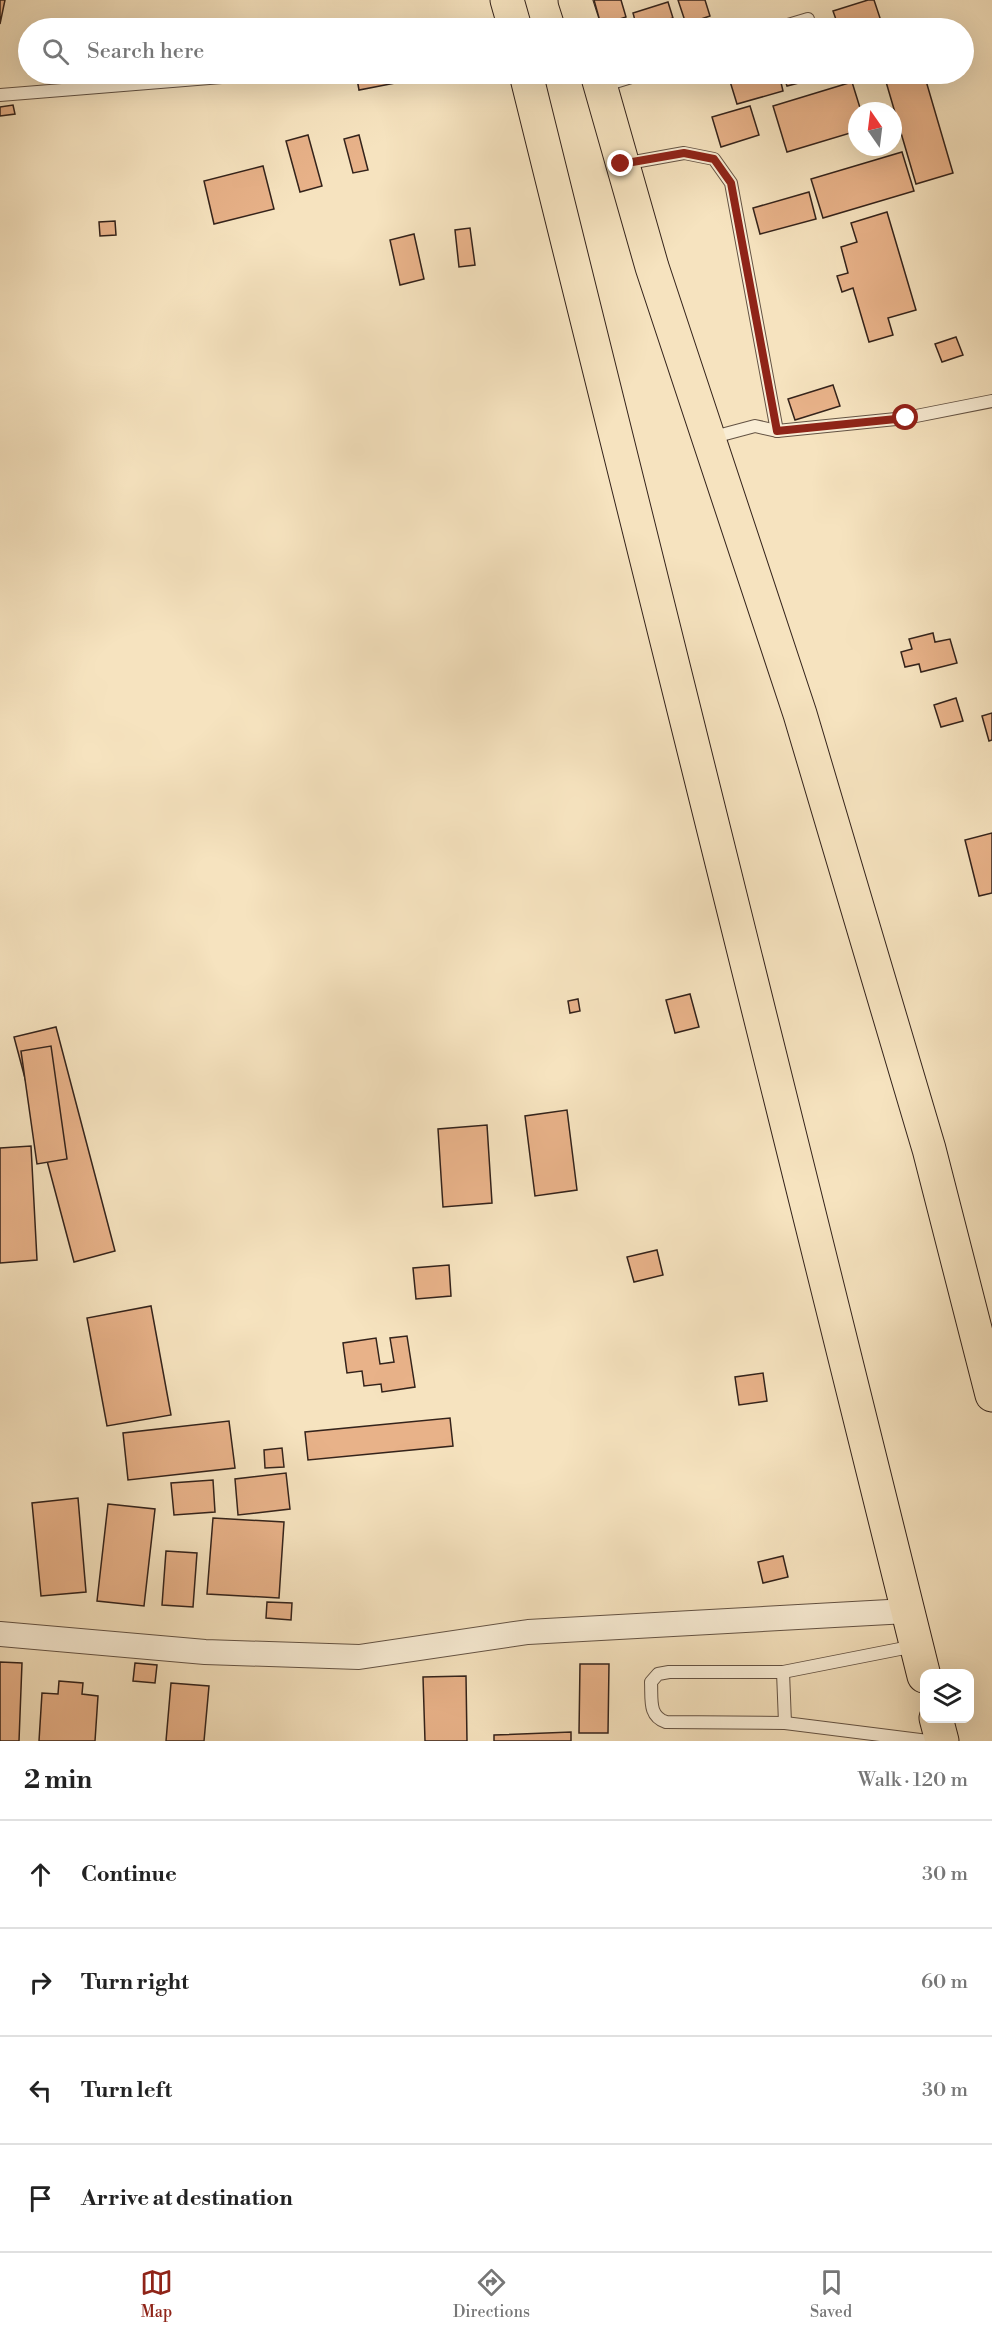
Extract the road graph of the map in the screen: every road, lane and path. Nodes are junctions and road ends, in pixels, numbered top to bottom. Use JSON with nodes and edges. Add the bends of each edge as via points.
{"nodes":[{"id":1,"x":507,"y":0,"type":"edge"},
{"id":2,"x":575,"y":0,"type":"edge"},
{"id":3,"x":512,"y":18,"type":"edge"},
{"id":4,"x":581,"y":18,"type":"edge"},
{"id":5,"x":136,"y":84,"type":"edge"},
{"id":6,"x":528,"y":84,"type":"edge"},
{"id":7,"x":600,"y":84,"type":"edge"},
{"id":8,"x":0,"y":95,"type":"edge"},
{"id":9,"x":621,"y":164,"type":"junction"},
{"id":10,"x":992,"y":401,"type":"edge"},
{"id":11,"x":777,"y":431,"type":"junction"},
{"id":12,"x":709,"y":439,"type":"junction"},
{"id":13,"x":992,"y":1395,"type":"edge"},
{"id":14,"x":907,"y":1611,"type":"junction"},
{"id":15,"x":0,"y":1634,"type":"edge"},
{"id":16,"x":920,"y":1661,"type":"edge"},
{"id":17,"x":783,"y":1672,"type":"junction"},
{"id":18,"x":785,"y":1723,"type":"junction"},
{"id":19,"x":937,"y":1723,"type":"edge"},
{"id":20,"x":928,"y":1741,"type":"edge"},
{"id":21,"x":942,"y":1741,"type":"edge"}],
"edges":[{"from":1,"to":3,"type":"highway"},
{"from":2,"to":4,"type":"highway"},
{"from":5,"to":8,"type":"lane"},
{"from":6,"to":14,"type":"highway"},
{"from":7,"to":9,"type":"highway"},
{"from":9,"to":11,"type":"lane","via":[[684,153],[714,159],[731,183]]},
{"from":9,"to":12,"type":"highway"},
{"from":10,"to":11,"type":"lane","via":[[906,418]]},
{"from":11,"to":12,"type":"lane","via":[[755,426]]},
{"from":12,"to":13,"type":"highway","via":[[800,714],[929,1149]]},
{"from":14,"to":15,"type":"street","via":[[528,1632],[359,1657],[205,1652]]},
{"from":14,"to":16,"type":"highway"},
{"from":16,"to":17,"type":"lane"},
{"from":17,"to":18,"type":"lane"},
{"from":17,"to":18,"type":"lane","via":[[658,1674],[651,1682],[652,1711],[666,1722]]},
{"from":18,"to":20,"type":"lane"},
{"from":19,"to":21,"type":"highway"}]}
